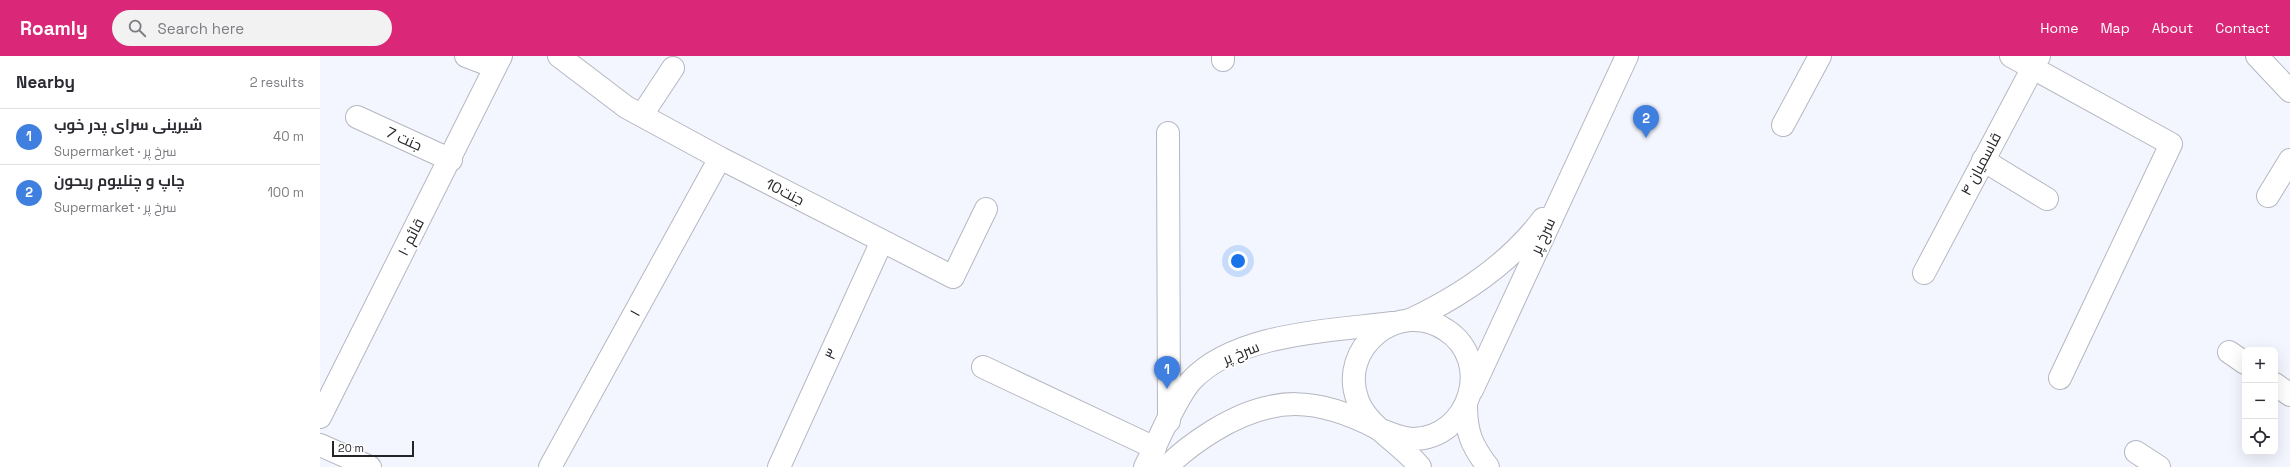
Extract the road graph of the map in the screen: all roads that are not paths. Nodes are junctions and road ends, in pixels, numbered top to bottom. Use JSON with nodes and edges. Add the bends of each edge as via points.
{"nodes":[{"id":1,"x":466,"y":56,"type":"edge"},
{"id":2,"x":559,"y":56,"type":"edge"},
{"id":3,"x":1626,"y":56,"type":"edge"},
{"id":4,"x":1820,"y":56,"type":"edge"},
{"id":5,"x":2011,"y":56,"type":"edge"},
{"id":6,"x":2257,"y":56,"type":"edge"},
{"id":7,"x":498,"y":62,"type":"edge"},
{"id":8,"x":2036,"y":62,"type":"edge"},
{"id":9,"x":673,"y":68,"type":"dead end"},
{"id":10,"x":2290,"y":91,"type":"edge"},
{"id":11,"x":642,"y":116,"type":"junction"},
{"id":12,"x":357,"y":117,"type":"dead end"},
{"id":13,"x":1783,"y":125,"type":"dead end"},
{"id":14,"x":1168,"y":133,"type":"dead end"},
{"id":15,"x":720,"y":158,"type":"junction"},
{"id":16,"x":451,"y":160,"type":"junction"},
{"id":17,"x":1983,"y":160,"type":"junction"},
{"id":18,"x":2290,"y":160,"type":"edge"},
{"id":19,"x":1564,"y":190,"type":"junction"},
{"id":20,"x":2268,"y":196,"type":"dead end"},
{"id":21,"x":2047,"y":199,"type":"dead end"},
{"id":22,"x":986,"y":209,"type":"dead end"},
{"id":23,"x":882,"y":241,"type":"junction"},
{"id":24,"x":1924,"y":272,"type":"dead end"},
{"id":25,"x":1401,"y":321,"type":"junction"},
{"id":26,"x":983,"y":367,"type":"dead end"},
{"id":27,"x":2060,"y":378,"type":"dead end"},
{"id":28,"x":2278,"y":386,"type":"edge"},
{"id":29,"x":2290,"y":395,"type":"edge"},
{"id":30,"x":1469,"y":398,"type":"junction"},
{"id":31,"x":320,"y":417,"type":"edge"},
{"id":32,"x":1169,"y":421,"type":"junction"},
{"id":33,"x":1381,"y":430,"type":"junction"},
{"id":34,"x":320,"y":445,"type":"edge"},
{"id":35,"x":1155,"y":448,"type":"junction"},
{"id":36,"x":2136,"y":452,"type":"dead end"},
{"id":37,"x":370,"y":467,"type":"edge"},
{"id":38,"x":550,"y":467,"type":"edge"},
{"id":39,"x":779,"y":467,"type":"edge"},
{"id":40,"x":1145,"y":467,"type":"edge"},
{"id":41,"x":1167,"y":467,"type":"edge"},
{"id":42,"x":1420,"y":467,"type":"edge"},
{"id":43,"x":1488,"y":467,"type":"edge"},
{"id":44,"x":2159,"y":467,"type":"edge"}],
"edges":[{"from":1,"to":7,"type":"street"},
{"from":2,"to":11,"type":"street","name":"جنت10","via":[[626,107]]},
{"from":3,"to":19,"type":"street","name":"سرخ پر"},
{"from":4,"to":13,"type":"street"},
{"from":5,"to":8,"type":"street"},
{"from":6,"to":10,"type":"street"},
{"from":7,"to":16,"type":"street","name":"قائم ۱۰"},
{"from":8,"to":17,"type":"street","name":"قاسمیان ۴"},
{"from":8,"to":27,"type":"street","via":[[2171,144]]},
{"from":9,"to":11,"type":"street"},
{"from":11,"to":15,"type":"street","name":"جنت10"},
{"from":12,"to":16,"type":"street","name":"جنت 7"},
{"from":14,"to":32,"type":"street"},
{"from":15,"to":23,"type":"street","name":"جنت10"},
{"from":15,"to":38,"type":"street","name":"۱"},
{"from":16,"to":31,"type":"street","name":"قائم ۱۰"},
{"from":17,"to":21,"type":"street"},
{"from":17,"to":24,"type":"street","name":"قاسمیان ۴"},
{"from":18,"to":20,"type":"street"},
{"from":19,"to":25,"type":"street","name":"سرخ پر","via":[[1535,229],[1505,259],[1460,294]]},
{"from":19,"to":30,"type":"street","name":"سرخ پر"},
{"from":22,"to":23,"type":"street","name":"جنت10","via":[[953,277]]},
{"from":23,"to":39,"type":"street","name":"۳"},
{"from":25,"to":30,"type":"street","via":[[1430,322],[1447,330],[1460,342],[1473,373]]},
{"from":25,"to":32,"type":"street","name":"سرخ پر","via":[[1298,336],[1229,355],[1207,368],[1191,382]]},
{"from":25,"to":33,"type":"street","via":[[1376,332],[1368,341],[1356,364],[1354,382],[1358,401],[1367,417]]},
{"from":26,"to":35,"type":"street"},
{"from":28,"to":29,"type":"street"},
{"from":30,"to":33,"type":"street","via":[[1457,419],[1444,430],[1429,436],[1413,439]]},
{"from":30,"to":43,"type":"street","via":[[1468,433],[1476,451]]},
{"from":32,"to":35,"type":"street","name":"سرخ پر"},
{"from":33,"to":41,"type":"street","via":[[1352,415],[1327,407],[1300,403],[1277,405],[1250,412],[1227,422]]},
{"from":33,"to":42,"type":"street","via":[[1402,447]]},
{"from":34,"to":37,"type":"street"},
{"from":35,"to":40,"type":"street","name":"سرخ پر"},
{"from":36,"to":44,"type":"street"}]}
